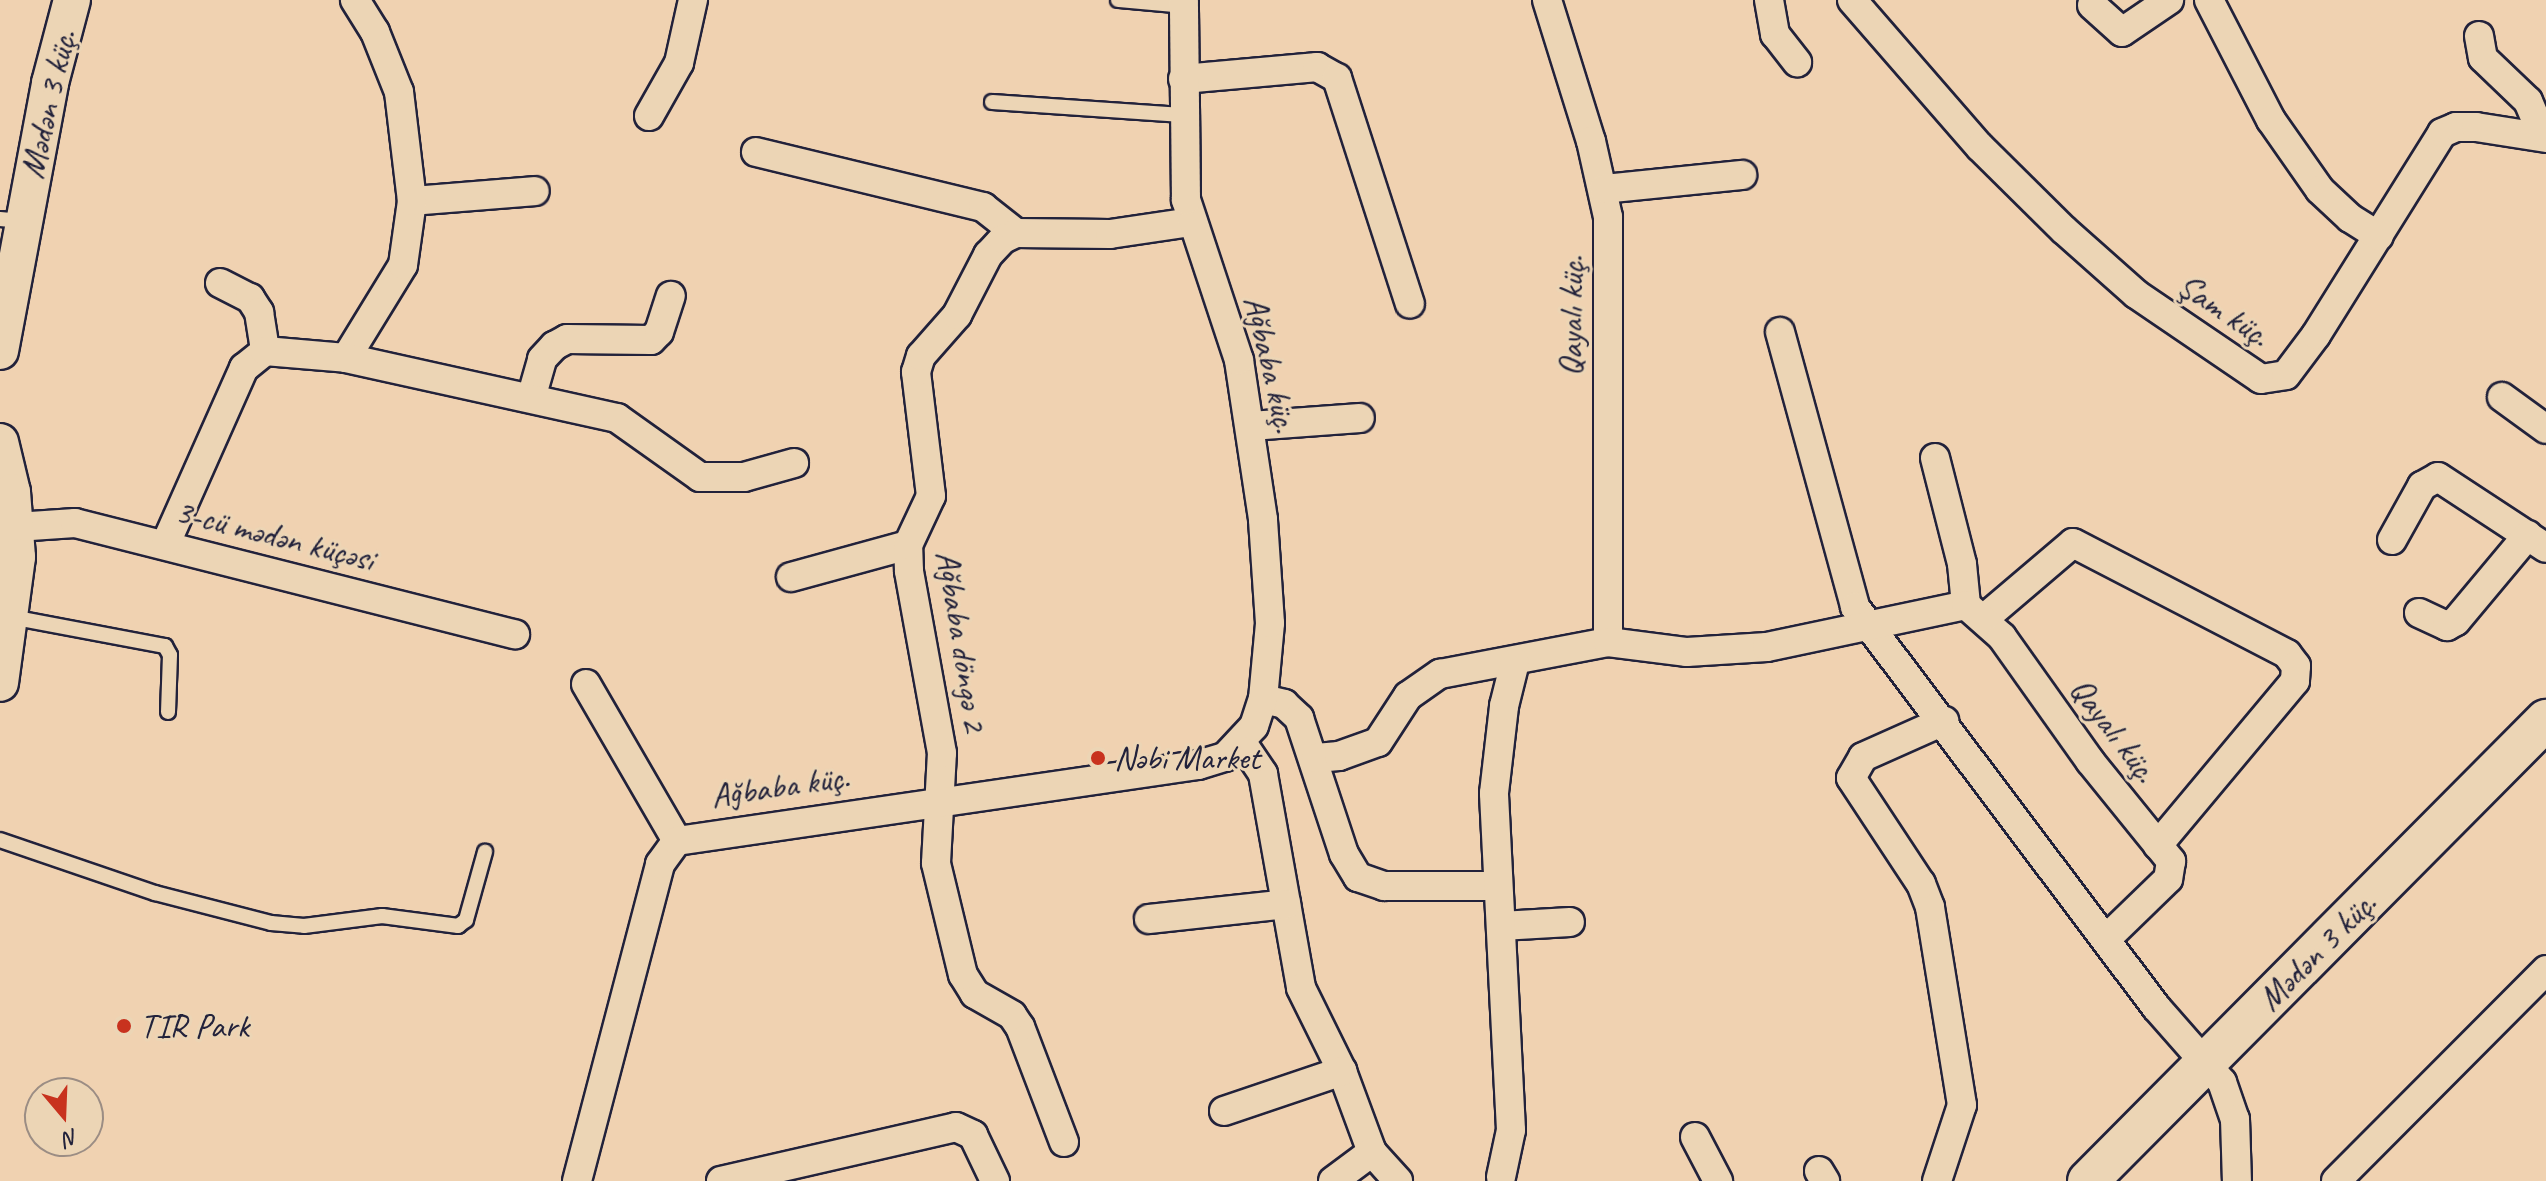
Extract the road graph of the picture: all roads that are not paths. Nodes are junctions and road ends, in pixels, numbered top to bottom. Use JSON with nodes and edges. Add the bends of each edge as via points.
{"nodes":[{"id":1,"x":72,"y":0,"type":"edge"},
{"id":2,"x":355,"y":0,"type":"edge"},
{"id":3,"x":693,"y":0,"type":"edge"},
{"id":4,"x":1118,"y":0,"type":"edge"},
{"id":5,"x":1547,"y":0,"type":"edge"},
{"id":6,"x":1769,"y":0,"type":"edge"},
{"id":7,"x":1852,"y":0,"type":"edge"},
{"id":8,"x":2169,"y":0,"type":"edge"},
{"id":9,"x":2209,"y":0,"type":"edge"},
{"id":10,"x":1184,"y":3,"type":"edge"},
{"id":11,"x":2092,"y":5,"type":"dead end"},
{"id":12,"x":2479,"y":36,"type":"dead end"},
{"id":13,"x":1797,"y":62,"type":"dead end"},
{"id":14,"x":1183,"y":79,"type":"junction"},
{"id":15,"x":992,"y":102,"type":"dead end"},
{"id":16,"x":1183,"y":115,"type":"junction"},
{"id":17,"x":649,"y":116,"type":"dead end"},
{"id":18,"x":2544,"y":137,"type":"edge"},
{"id":19,"x":756,"y":152,"type":"dead end"},
{"id":20,"x":1742,"y":175,"type":"dead end"},
{"id":21,"x":1604,"y":189,"type":"junction"},
{"id":22,"x":535,"y":191,"type":"dead end"},
{"id":23,"x":412,"y":201,"type":"junction"},
{"id":24,"x":11,"y":220,"type":"edge"},
{"id":25,"x":1191,"y":222,"type":"junction"},
{"id":26,"x":1016,"y":233,"type":"junction"},
{"id":27,"x":2379,"y":236,"type":"junction"},
{"id":28,"x":220,"y":283,"type":"dead end"},
{"id":29,"x":671,"y":296,"type":"dead end"},
{"id":30,"x":1410,"y":304,"type":"dead end"},
{"id":31,"x":1780,"y":332,"type":"dead end"},
{"id":32,"x":0,"y":351,"type":"edge"},
{"id":33,"x":265,"y":351,"type":"junction"},
{"id":34,"x":346,"y":358,"type":"junction"},
{"id":35,"x":532,"y":395,"type":"junction"},
{"id":36,"x":2502,"y":397,"type":"dead end"},
{"id":37,"x":1360,"y":418,"type":"dead end"},
{"id":38,"x":1251,"y":426,"type":"junction"},
{"id":39,"x":2546,"y":429,"type":"edge"},
{"id":40,"x":0,"y":442,"type":"edge"},
{"id":41,"x":1935,"y":458,"type":"dead end"},
{"id":42,"x":794,"y":463,"type":"dead end"},
{"id":43,"x":16,"y":527,"type":"junction"},
{"id":44,"x":2392,"y":540,"type":"dead end"},
{"id":45,"x":2537,"y":542,"type":"edge"},
{"id":46,"x":166,"y":543,"type":"junction"},
{"id":47,"x":908,"y":545,"type":"junction"},
{"id":48,"x":791,"y":577,"type":"dead end"},
{"id":49,"x":1976,"y":611,"type":"junction"},
{"id":50,"x":2419,"y":613,"type":"dead end"},
{"id":51,"x":11,"y":617,"type":"junction"},
{"id":52,"x":1867,"y":629,"type":"junction"},
{"id":53,"x":515,"y":634,"type":"dead end"},
{"id":54,"x":1608,"y":642,"type":"junction"},
{"id":55,"x":1515,"y":662,"type":"junction"},
{"id":56,"x":0,"y":683,"type":"edge"},
{"id":57,"x":586,"y":684,"type":"dead end"},
{"id":58,"x":1263,"y":699,"type":"junction"},
{"id":59,"x":168,"y":712,"type":"dead end"},
{"id":60,"x":2546,"y":720,"type":"edge"},
{"id":61,"x":1944,"y":721,"type":"junction"},
{"id":62,"x":1243,"y":744,"type":"junction"},
{"id":63,"x":1316,"y":758,"type":"junction"},
{"id":64,"x":941,"y":801,"type":"junction"},
{"id":65,"x":0,"y":840,"type":"edge"},
{"id":66,"x":677,"y":841,"type":"junction"},
{"id":67,"x":2158,"y":845,"type":"junction"},
{"id":68,"x":485,"y":852,"type":"dead end"},
{"id":69,"x":1498,"y":886,"type":"junction"},
{"id":70,"x":1286,"y":904,"type":"junction"},
{"id":71,"x":1149,"y":919,"type":"dead end"},
{"id":72,"x":1570,"y":922,"type":"dead end"},
{"id":73,"x":1501,"y":926,"type":"junction"},
{"id":74,"x":2106,"y":939,"type":"junction"},
{"id":75,"x":2546,"y":970,"type":"edge"},
{"id":76,"x":2205,"y":1063,"type":"junction"},
{"id":77,"x":1342,"y":1071,"type":"junction"},
{"id":78,"x":1224,"y":1111,"type":"dead end"},
{"id":79,"x":1695,"y":1137,"type":"dead end"},
{"id":80,"x":1064,"y":1142,"type":"dead end"},
{"id":81,"x":1372,"y":1152,"type":"junction"},
{"id":82,"x":1500,"y":1180,"type":"edge"},
{"id":83,"x":577,"y":1181,"type":"edge"},
{"id":84,"x":721,"y":1181,"type":"edge"},
{"id":85,"x":995,"y":1181,"type":"edge"},
{"id":86,"x":1333,"y":1181,"type":"edge"},
{"id":87,"x":1398,"y":1181,"type":"edge"},
{"id":88,"x":1718,"y":1181,"type":"edge"},
{"id":89,"x":1937,"y":1181,"type":"edge"},
{"id":90,"x":2088,"y":1181,"type":"edge"},
{"id":91,"x":2237,"y":1181,"type":"edge"},
{"id":92,"x":2336,"y":1181,"type":"edge"}],
"edges":[{"from":1,"to":24,"type":"street","name":"Mədən 3 küç."},
{"from":2,"to":23,"type":"street","via":[[375,32],[399,92]]},
{"from":3,"to":17,"type":"street","via":[[679,63]]},
{"from":4,"to":10,"type":"lane"},
{"from":5,"to":21,"type":"street","name":"Qayalı küç."},
{"from":6,"to":13,"type":"street","via":[[1775,34]]},
{"from":7,"to":27,"type":"street","name":"Şam küç.","via":[[1980,147],[2064,230],[2136,294],[2261,379],[2286,375]]},
{"from":8,"to":11,"type":"street","via":[[2122,32]]},
{"from":9,"to":27,"type":"street","via":[[2271,120],[2320,190]]},
{"from":10,"to":14,"type":"street","name":"Ağbaba küç."},
{"from":12,"to":18,"type":"street","via":[[2491,71],[2528,101]]},
{"from":14,"to":16,"type":"street","name":"Ağbaba küç."},
{"from":14,"to":30,"type":"street","via":[[1317,67],[1337,78]]},
{"from":15,"to":16,"type":"lane"},
{"from":16,"to":25,"type":"street","name":"Ağbaba küç."},
{"from":18,"to":27,"type":"street","name":"Şam küç.","via":[[2456,127],[2442,133]]},
{"from":19,"to":26,"type":"street","via":[[983,207]]},
{"from":20,"to":21,"type":"street"},
{"from":21,"to":54,"type":"street","name":"Qayalı küç.","via":[[1609,250]]},
{"from":22,"to":23,"type":"street"},
{"from":23,"to":34,"type":"street","via":[[403,265]]},
{"from":24,"to":32,"type":"street","name":"Mədən 3 küç."},
{"from":25,"to":26,"type":"street","via":[[1110,234]]},
{"from":25,"to":38,"type":"street","name":"Ağbaba küç.","via":[[1239,360]]},
{"from":26,"to":47,"type":"street","name":"Ağbaba döngə 2","via":[[988,255],[957,315],[921,356],[916,372],[931,496]]},
{"from":28,"to":33,"type":"street","via":[[250,298],[259,312]]},
{"from":29,"to":35,"type":"street","via":[[651,340],[567,339],[554,346],[542,359]]},
{"from":31,"to":52,"type":"street","via":[[1848,585]]},
{"from":33,"to":34,"type":"street"},
{"from":33,"to":46,"type":"street","via":[[244,368]]},
{"from":34,"to":35,"type":"street"},
{"from":35,"to":42,"type":"street","via":[[617,418],[700,477],[744,477]]},
{"from":36,"to":39,"type":"street"},
{"from":37,"to":38,"type":"street"},
{"from":38,"to":58,"type":"street","name":"Ağbaba küç.","via":[[1270,592]]},
{"from":40,"to":43,"type":"street"},
{"from":41,"to":49,"type":"street"},
{"from":43,"to":46,"type":"street","name":"3-cü mədən küçəsi","via":[[75,523]]},
{"from":43,"to":51,"type":"street"},
{"from":44,"to":45,"type":"street","via":[[2422,486],[2438,477]]},
{"from":45,"to":50,"type":"street","via":[[2456,621],[2447,626]]},
{"from":46,"to":53,"type":"street","name":"3-cü mədən küçəsi"},
{"from":47,"to":48,"type":"street"},
{"from":47,"to":64,"type":"street","name":"Ağbaba döngə 2","via":[[942,753]]},
{"from":49,"to":52,"type":"street"},
{"from":49,"to":67,"type":"street","name":"Qayalı küç."},
{"from":49,"to":67,"type":"street","via":[[2073,543],[2287,654],[2296,666],[2295,681]]},
{"from":51,"to":56,"type":"street"},
{"from":51,"to":59,"type":"lane","via":[[165,646],[170,655]]},
{"from":52,"to":54,"type":"street","via":[[1730,651],[1687,652]]},
{"from":52,"to":61,"type":"street"},
{"from":54,"to":55,"type":"street"},
{"from":55,"to":63,"type":"street","via":[[1432,678],[1408,696],[1378,742],[1349,754]]},
{"from":55,"to":69,"type":"street","via":[[1495,780]]},
{"from":57,"to":66,"type":"street"},
{"from":58,"to":62,"type":"street","name":"Ağbaba küç."},
{"from":58,"to":63,"type":"street","via":[[1284,704],[1299,718]]},
{"from":60,"to":76,"type":"main road","name":"Mədən 3 küç."},
{"from":61,"to":74,"type":"street"},
{"from":61,"to":89,"type":"street","via":[[1863,757],[1851,778],[1921,884],[1930,907],[1962,1105]]},
{"from":62,"to":64,"type":"street","name":"Ağbaba küç.","via":[[1225,757],[1198,765]]},
{"from":62,"to":70,"type":"street","via":[[1263,774]]},
{"from":63,"to":69,"type":"street","via":[[1344,854],[1368,884]]},
{"from":64,"to":66,"type":"street","name":"Ağbaba küç."},
{"from":64,"to":80,"type":"street","name":"Ağbaba döngə 2","via":[[936,863],[963,975],[975,994],[1012,1015],[1020,1027]]},
{"from":65,"to":68,"type":"lane","via":[[155,893],[271,923],[304,926],[382,916],[458,926],[466,920]]},
{"from":66,"to":83,"type":"street","name":"Ağbaba küç.","via":[[660,864]]},
{"from":67,"to":74,"type":"street","name":"Qayalı küç.","via":[[2171,861],[2168,879]]},
{"from":69,"to":73,"type":"street"},
{"from":70,"to":71,"type":"street"},
{"from":70,"to":77,"type":"street","via":[[1301,988]]},
{"from":72,"to":73,"type":"street"},
{"from":73,"to":82,"type":"street","via":[[1511,1130]]},
{"from":74,"to":76,"type":"street"},
{"from":75,"to":92,"type":"street"},
{"from":76,"to":90,"type":"main road","name":"Mədən 3 küç."},
{"from":76,"to":91,"type":"street","via":[[2222,1082],[2235,1119]]},
{"from":77,"to":78,"type":"street"},
{"from":77,"to":81,"type":"street"},
{"from":79,"to":88,"type":"street"},
{"from":81,"to":86,"type":"street"},
{"from":81,"to":87,"type":"street"},
{"from":84,"to":85,"type":"street","via":[[956,1127],[973,1135]]}]}
